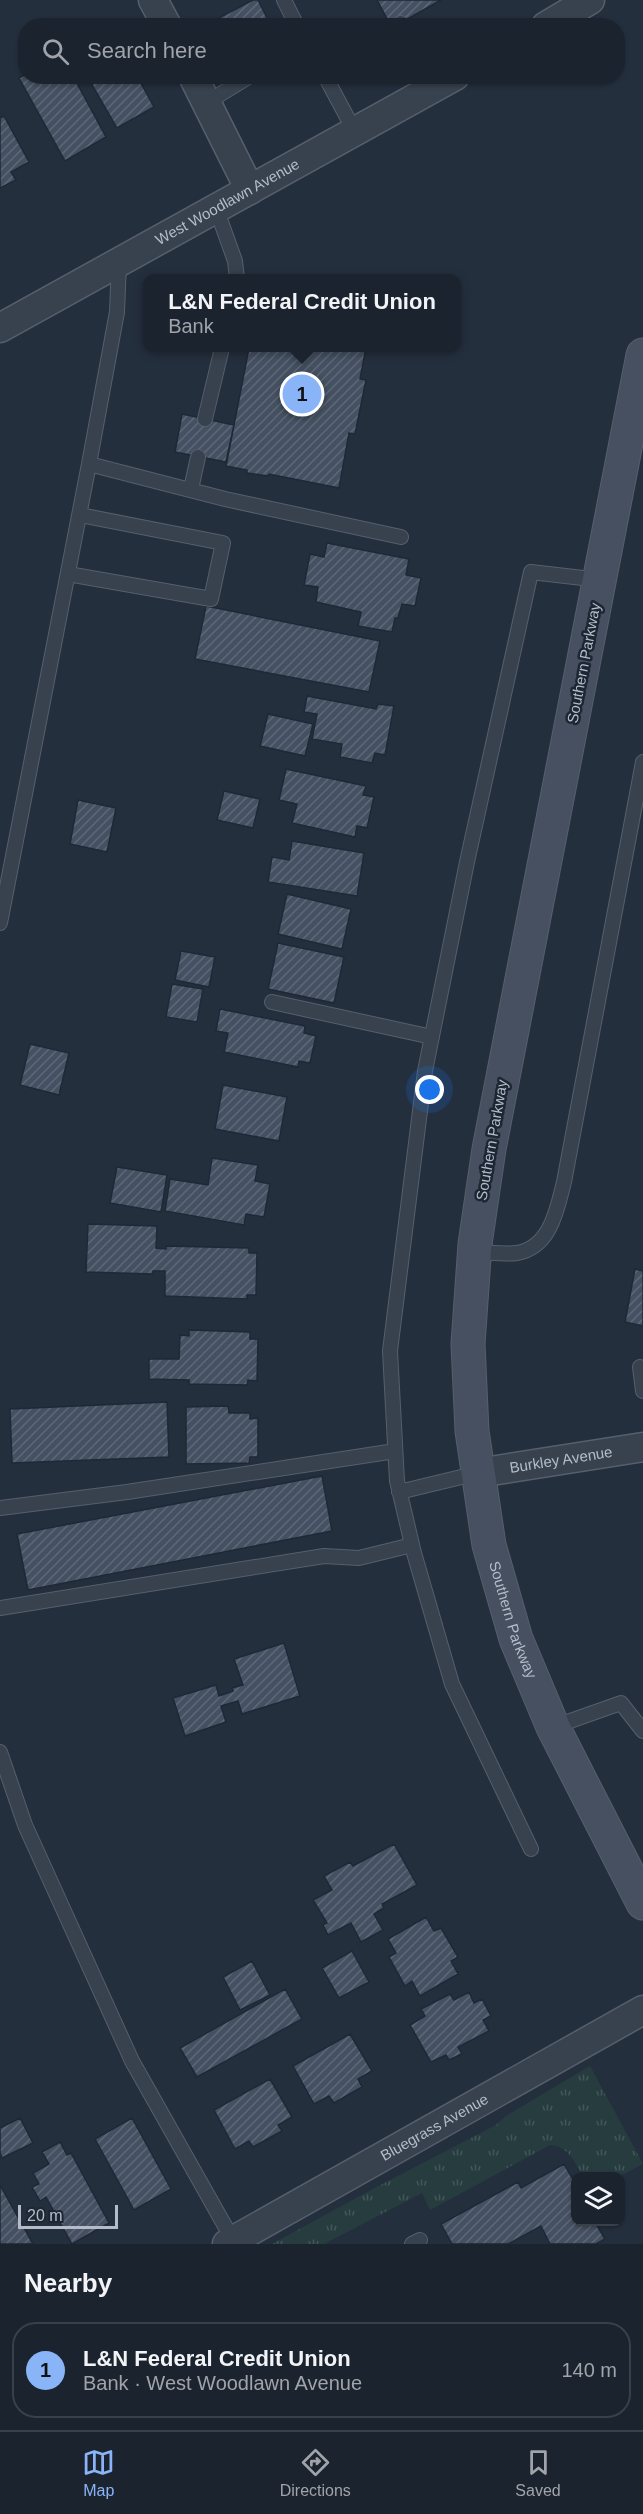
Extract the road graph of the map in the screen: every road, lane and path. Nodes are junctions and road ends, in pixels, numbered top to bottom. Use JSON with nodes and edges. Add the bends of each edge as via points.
{"nodes":[{"id":1,"x":153,"y":0,"type":"edge"},
{"id":2,"x":284,"y":0,"type":"edge"},
{"id":3,"x":590,"y":0,"type":"edge"},
{"id":4,"x":163,"y":18,"type":"edge"},
{"id":5,"x":293,"y":18,"type":"edge"},
{"id":6,"x":560,"y":18,"type":"edge"},
{"id":7,"x":196,"y":84,"type":"edge"},
{"id":8,"x":237,"y":84,"type":"edge"},
{"id":9,"x":329,"y":84,"type":"edge"},
{"id":10,"x":433,"y":84,"type":"edge"},
{"id":11,"x":206,"y":103,"type":"junction"},
{"id":12,"x":355,"y":132,"type":"junction"},
{"id":13,"x":250,"y":190,"type":"junction"},
{"id":14,"x":216,"y":208,"type":"junction"},
{"id":15,"x":120,"y":262,"type":"junction"},
{"id":16,"x":236,"y":274,"type":"edge"},
{"id":17,"x":0,"y":328,"type":"edge"},
{"id":18,"x":221,"y":352,"type":"edge"},
{"id":19,"x":643,"y":355,"type":"edge"},
{"id":20,"x":205,"y":419,"type":"dead end"},
{"id":21,"x":198,"y":457,"type":"dead end"},
{"id":22,"x":89,"y":464,"type":"junction"},
{"id":23,"x":191,"y":489,"type":"junction"},
{"id":24,"x":80,"y":515,"type":"junction"},
{"id":25,"x":401,"y":537,"type":"dead end"},
{"id":26,"x":68,"y":574,"type":"junction"},
{"id":27,"x":600,"y":580,"type":"junction"},
{"id":28,"x":643,"y":762,"type":"edge"},
{"id":29,"x":0,"y":923,"type":"edge"},
{"id":30,"x":272,"y":1002,"type":"dead end"},
{"id":31,"x":432,"y":1037,"type":"junction"},
{"id":32,"x":475,"y":1252,"type":"junction"},
{"id":33,"x":640,"y":1367,"type":"dead end"},
{"id":34,"x":643,"y":1390,"type":"edge"},
{"id":35,"x":643,"y":1447,"type":"edge"},
{"id":36,"x":395,"y":1451,"type":"junction"},
{"id":37,"x":478,"y":1473,"type":"junction"},
{"id":38,"x":399,"y":1492,"type":"junction"},
{"id":39,"x":0,"y":1508,"type":"edge"},
{"id":40,"x":412,"y":1545,"type":"junction"},
{"id":41,"x":0,"y":1608,"type":"edge"},
{"id":42,"x":553,"y":1727,"type":"junction"},
{"id":43,"x":643,"y":1731,"type":"edge"},
{"id":44,"x":0,"y":1752,"type":"edge"},
{"id":45,"x":531,"y":1849,"type":"dead end"},
{"id":46,"x":643,"y":1903,"type":"edge"},
{"id":47,"x":643,"y":2010,"type":"edge"},
{"id":48,"x":232,"y":2243,"type":"edge"}],
"edges":[{"from":1,"to":4,"type":"street"},
{"from":2,"to":5,"type":"lane"},
{"from":3,"to":6,"type":"street"},
{"from":7,"to":11,"type":"street"},
{"from":8,"to":11,"type":"lane"},
{"from":9,"to":12,"type":"lane"},
{"from":10,"to":12,"type":"street","name":"West Woodlawn Avenue"},
{"from":11,"to":13,"type":"street"},
{"from":12,"to":13,"type":"street","name":"West Woodlawn Avenue"},
{"from":13,"to":14,"type":"street","name":"West Woodlawn Avenue"},
{"from":14,"to":15,"type":"street","name":"West Woodlawn Avenue"},
{"from":14,"to":16,"type":"lane"},
{"from":15,"to":17,"type":"street","name":"West Woodlawn Avenue"},
{"from":15,"to":22,"type":"lane","via":[[117,312]]},
{"from":18,"to":20,"type":"lane"},
{"from":19,"to":27,"type":"main road","name":"Southern Parkway"},
{"from":21,"to":23,"type":"lane"},
{"from":22,"to":23,"type":"lane"},
{"from":22,"to":24,"type":"lane"},
{"from":23,"to":25,"type":"lane"},
{"from":24,"to":26,"type":"lane"},
{"from":24,"to":26,"type":"lane","via":[[223,543],[211,599]]},
{"from":26,"to":29,"type":"lane"},
{"from":27,"to":31,"type":"lane","via":[[531,572]]},
{"from":27,"to":32,"type":"main road","name":"Southern Parkway","via":[[489,1149]]},
{"from":28,"to":32,"type":"lane","via":[[555,1215],[547,1233],[534,1246],[518,1252]]},
{"from":30,"to":31,"type":"lane"},
{"from":31,"to":36,"type":"lane","via":[[402,1238],[390,1351]]},
{"from":32,"to":37,"type":"main road","name":"Southern Parkway","via":[[468,1344]]},
{"from":33,"to":34,"type":"lane"},
{"from":35,"to":37,"type":"street","name":"Burkley Avenue"},
{"from":36,"to":38,"type":"lane"},
{"from":36,"to":39,"type":"lane"},
{"from":37,"to":38,"type":"lane"},
{"from":37,"to":42,"type":"main road","name":"Southern Parkway","via":[[489,1545],[516,1639]]},
{"from":38,"to":40,"type":"lane"},
{"from":40,"to":41,"type":"lane","via":[[359,1558],[324,1556]]},
{"from":40,"to":45,"type":"lane","via":[[453,1684]]},
{"from":42,"to":43,"type":"lane","via":[[621,1703]]},
{"from":42,"to":46,"type":"main road","name":"Southern Parkway"},
{"from":44,"to":48,"type":"lane","via":[[25,1825],[132,2061]]},
{"from":47,"to":48,"type":"street","name":"Bluegrass Avenue"}]}
